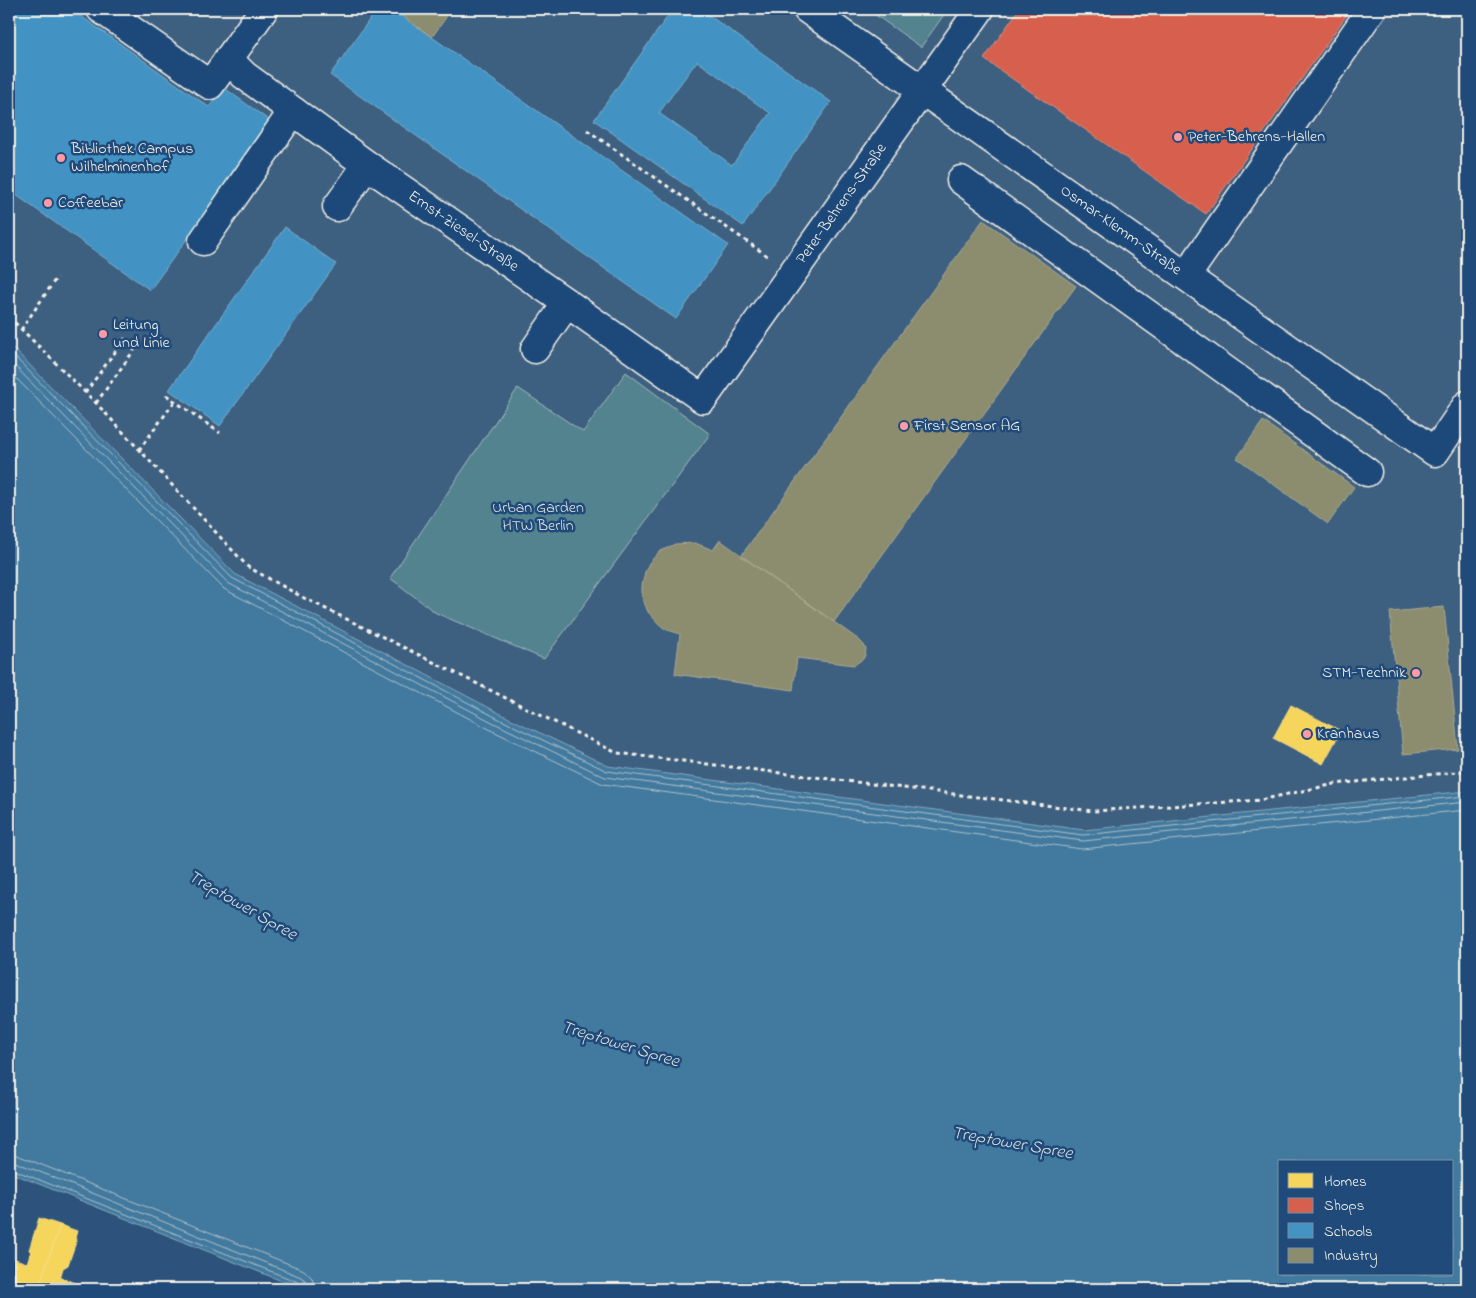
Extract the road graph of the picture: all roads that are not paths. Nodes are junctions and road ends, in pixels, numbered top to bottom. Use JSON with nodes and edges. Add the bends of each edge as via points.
{"nodes":[{"id":1,"x":101,"y":9,"type":"edge"},
{"id":2,"x":264,"y":9,"type":"edge"},
{"id":3,"x":807,"y":9,"type":"edge"},
{"id":4,"x":980,"y":9,"type":"edge"},
{"id":5,"x":1372,"y":9,"type":"edge"},
{"id":6,"x":228,"y":59,"type":"junction"},
{"id":7,"x":923,"y":91,"type":"junction"},
{"id":8,"x":293,"y":111,"type":"junction"},
{"id":9,"x":367,"y":165,"type":"junction"},
{"id":10,"x":961,"y":180,"type":"dead end"},
{"id":11,"x":337,"y":207,"type":"dead end"},
{"id":12,"x":203,"y":241,"type":"dead end"},
{"id":13,"x":1186,"y":276,"type":"junction"},
{"id":14,"x":567,"y":303,"type":"junction"},
{"id":15,"x":535,"y":349,"type":"dead end"},
{"id":16,"x":703,"y":399,"type":"joint"},
{"id":17,"x":1467,"y":405,"type":"edge"},
{"id":18,"x":1367,"y":472,"type":"dead end"}],
"edges":[{"from":1,"to":6,"type":"street","via":[[210,85]]},
{"from":2,"to":6,"type":"street"},
{"from":3,"to":7,"type":"street","name":"Osmar-Klemm-Straße"},
{"from":4,"to":7,"type":"street","name":"Peter-Behrens-Straße"},
{"from":5,"to":13,"type":"street"},
{"from":6,"to":8,"type":"street","name":"Ernst-Ziesel-Straße"},
{"from":7,"to":13,"type":"street","name":"Osmar-Klemm-Straße"},
{"from":7,"to":16,"type":"street","name":"Peter-Behrens-Straße"},
{"from":8,"to":9,"type":"street","name":"Ernst-Ziesel-Straße"},
{"from":8,"to":12,"type":"street"},
{"from":9,"to":11,"type":"street"},
{"from":9,"to":14,"type":"street","name":"Ernst-Ziesel-Straße"},
{"from":10,"to":18,"type":"street"},
{"from":13,"to":17,"type":"street","name":"Osmar-Klemm-Straße","via":[[1435,452]]},
{"from":14,"to":15,"type":"street"},
{"from":14,"to":16,"type":"street","name":"Ernst-Ziesel-Straße"}]}
